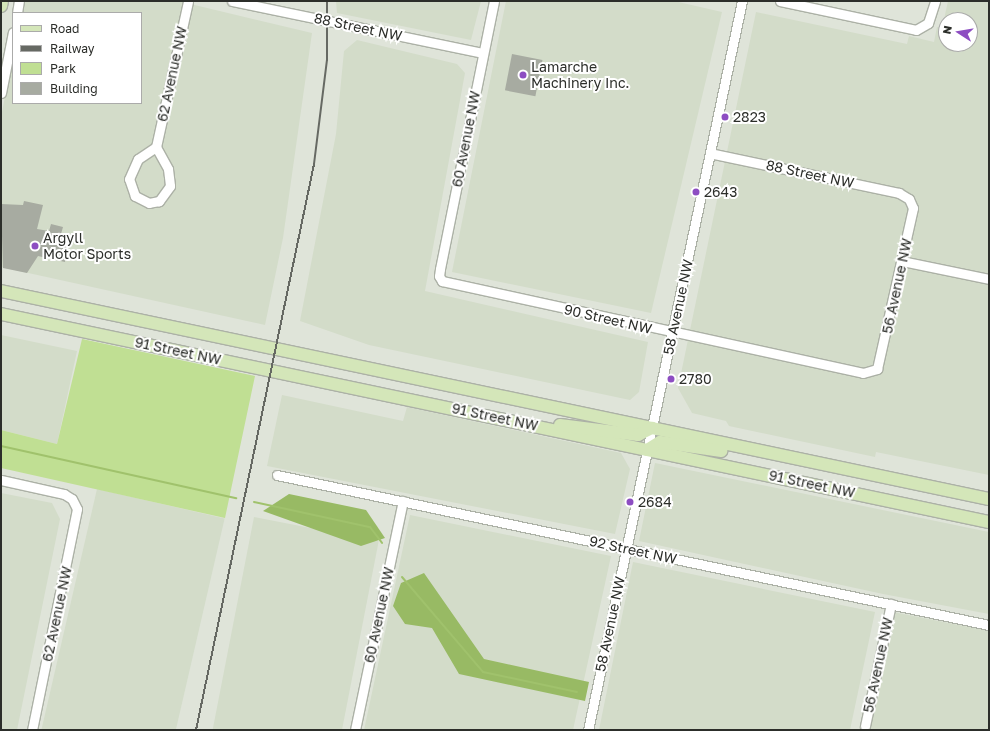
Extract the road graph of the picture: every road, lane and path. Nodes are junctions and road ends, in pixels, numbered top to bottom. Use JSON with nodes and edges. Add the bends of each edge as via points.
{"nodes":[{"id":1,"x":2,"y":1,"type":"edge"},
{"id":2,"x":19,"y":1,"type":"edge"},
{"id":3,"x":188,"y":1,"type":"edge"},
{"id":4,"x":232,"y":1,"type":"edge"},
{"id":5,"x":494,"y":1,"type":"edge"},
{"id":6,"x":742,"y":1,"type":"edge"},
{"id":7,"x":780,"y":1,"type":"edge"},
{"id":8,"x":935,"y":1,"type":"edge"},
{"id":9,"x":1,"y":6,"type":"edge"},
{"id":10,"x":17,"y":12,"type":"edge"},
{"id":11,"x":12,"y":37,"type":"edge"},
{"id":12,"x":483,"y":53,"type":"junction"},
{"id":13,"x":1,"y":93,"type":"edge"},
{"id":14,"x":156,"y":147,"type":"junction"},
{"id":15,"x":710,"y":153,"type":"junction"},
{"id":16,"x":909,"y":199,"type":"joint"},
{"id":17,"x":902,"y":262,"type":"junction"},
{"id":18,"x":439,"y":276,"type":"joint"},
{"id":19,"x":989,"y":279,"type":"edge"},
{"id":20,"x":1,"y":287,"type":"edge"},
{"id":21,"x":6,"y":292,"type":"edge"},
{"id":22,"x":1,"y":314,"type":"edge"},
{"id":23,"x":672,"y":333,"type":"junction"},
{"id":24,"x":874,"y":371,"type":"joint"},
{"id":25,"x":516,"y":422,"type":"junction"},
{"id":26,"x":652,"y":428,"type":"junction"},
{"id":27,"x":648,"y":450,"type":"junction"},
{"id":28,"x":773,"y":455,"type":"junction"},
{"id":29,"x":277,"y":475,"type":"dead end"},
{"id":30,"x":1,"y":480,"type":"edge"},
{"id":31,"x":989,"y":499,"type":"edge"},
{"id":32,"x":403,"y":501,"type":"junction"},
{"id":33,"x":989,"y":522,"type":"edge"},
{"id":34,"x":626,"y":549,"type":"junction"},
{"id":35,"x":891,"y":604,"type":"junction"},
{"id":36,"x":989,"y":625,"type":"edge"},
{"id":37,"x":865,"y":726,"type":"dead end"},
{"id":38,"x":32,"y":730,"type":"edge"},
{"id":39,"x":354,"y":730,"type":"edge"},
{"id":40,"x":588,"y":730,"type":"edge"}],
"edges":[{"from":1,"to":9,"type":"main road"},
{"from":2,"to":10,"type":"street"},
{"from":3,"to":14,"type":"street","name":"62 Avenue NW"},
{"from":4,"to":12,"type":"street","name":"88 Street NW"},
{"from":5,"to":12,"type":"street","name":"60 Avenue NW"},
{"from":6,"to":15,"type":"street","name":"58 Avenue NW"},
{"from":7,"to":8,"type":"street","via":[[912,29],[925,26],[931,20]]},
{"from":11,"to":13,"type":"street"},
{"from":12,"to":18,"type":"street","name":"60 Avenue NW"},
{"from":14,"to":14,"type":"street","via":[[168,170],[170,186],[162,199],[149,203],[135,196],[129,179],[138,159]]},
{"from":15,"to":16,"type":"street","name":"88 Street NW","via":[[899,193]]},
{"from":15,"to":23,"type":"street","name":"58 Avenue NW"},
{"from":16,"to":17,"type":"street","name":"56 Avenue NW","via":[[913,208]]},
{"from":17,"to":19,"type":"street"},
{"from":17,"to":24,"type":"street","name":"56 Avenue NW","via":[[880,362]]},
{"from":18,"to":23,"type":"street","name":"90 Street NW","via":[[442,281]]},
{"from":20,"to":21,"type":"main road"},
{"from":21,"to":26,"type":"main road","name":"91 Street NW"},
{"from":22,"to":25,"type":"main road","name":"91 Street NW"},
{"from":23,"to":24,"type":"street","name":"90 Street NW","via":[[863,373]]},
{"from":23,"to":26,"type":"street","name":"58 Avenue NW"},
{"from":25,"to":26,"type":"main road","via":[[573,426],[638,435]]},
{"from":25,"to":27,"type":"main road","name":"91 Street NW"},
{"from":26,"to":27,"type":"street","name":"58 Avenue NW"},
{"from":26,"to":28,"type":"main road","name":"91 Street NW"},
{"from":27,"to":28,"type":"main road","via":[[660,442],[752,456]]},
{"from":27,"to":33,"type":"main road","name":"91 Street NW"},
{"from":27,"to":34,"type":"street","name":"58 Avenue NW"},
{"from":28,"to":31,"type":"main road","name":"91 Street NW"},
{"from":29,"to":32,"type":"street","name":"92 Street NW"},
{"from":30,"to":38,"type":"street","name":"62 Avenue NW","via":[[60,492],[72,499],[77,517]]},
{"from":32,"to":34,"type":"street","name":"92 Street NW"},
{"from":32,"to":39,"type":"street","name":"60 Avenue NW"},
{"from":34,"to":35,"type":"street","name":"92 Street NW"},
{"from":34,"to":40,"type":"street","name":"58 Avenue NW"},
{"from":35,"to":36,"type":"street","name":"92 Street NW"},
{"from":35,"to":37,"type":"street","name":"56 Avenue NW"}]}
